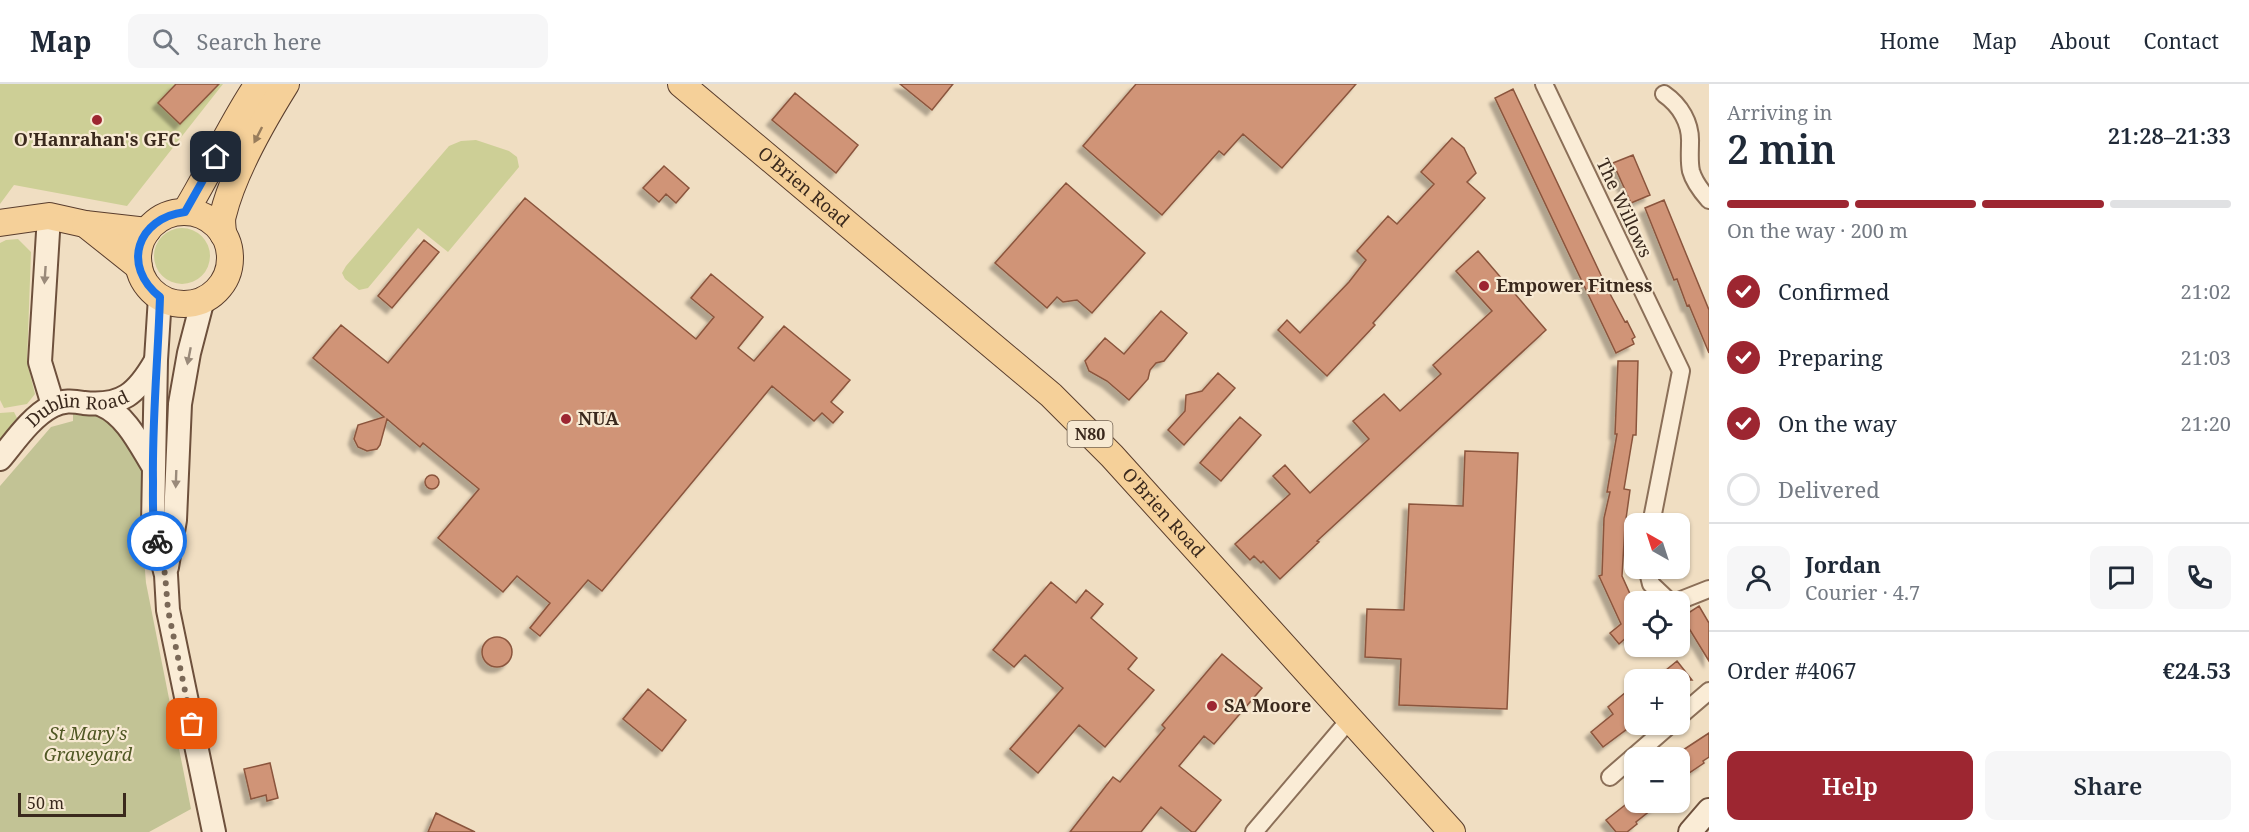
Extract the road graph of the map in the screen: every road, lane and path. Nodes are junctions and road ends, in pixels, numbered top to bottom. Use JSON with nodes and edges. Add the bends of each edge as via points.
{"nodes":[{"id":1,"x":258,"y":84,"type":"edge"},
{"id":2,"x":286,"y":84,"type":"edge"},
{"id":3,"x":681,"y":84,"type":"edge"},
{"id":4,"x":1544,"y":84,"type":"edge"},
{"id":5,"x":1664,"y":94,"type":"dead end"},
{"id":6,"x":1709,"y":200,"type":"edge"},
{"id":7,"x":185,"y":212,"type":"junction"},
{"id":8,"x":49,"y":216,"type":"junction"},
{"id":9,"x":0,"y":223,"type":"edge"},
{"id":10,"x":85,"y":224,"type":"junction"},
{"id":11,"x":147,"y":231,"type":"junction"},
{"id":12,"x":223,"y":234,"type":"junction"},
{"id":13,"x":139,"y":267,"type":"junction"},
{"id":14,"x":160,"y":297,"type":"junction"},
{"id":15,"x":203,"y":299,"type":"junction"},
{"id":16,"x":156,"y":360,"type":"junction"},
{"id":17,"x":155,"y":404,"type":"junction"},
{"id":18,"x":180,"y":404,"type":"junction"},
{"id":19,"x":53,"y":405,"type":"junction"},
{"id":20,"x":106,"y":406,"type":"junction"},
{"id":21,"x":0,"y":459,"type":"edge"},
{"id":22,"x":153,"y":466,"type":"junction"},
{"id":23,"x":1653,"y":513,"type":"edge"},
{"id":24,"x":165,"y":574,"type":"junction"},
{"id":25,"x":1650,"y":579,"type":"edge"},
{"id":26,"x":1709,"y":589,"type":"edge"},
{"id":27,"x":1658,"y":591,"type":"edge"},
{"id":28,"x":1690,"y":596,"type":"edge"},
{"id":29,"x":1709,"y":691,"type":"edge"},
{"id":30,"x":1690,"y":707,"type":"edge"},
{"id":31,"x":1350,"y":719,"type":"junction"},
{"id":32,"x":1658,"y":735,"type":"edge"},
{"id":33,"x":1610,"y":777,"type":"dead end"},
{"id":34,"x":1709,"y":810,"type":"edge"},
{"id":35,"x":214,"y":832,"type":"edge"},
{"id":36,"x":1254,"y":832,"type":"edge"},
{"id":37,"x":1452,"y":832,"type":"edge"},
{"id":38,"x":1690,"y":832,"type":"edge"}],
"edges":[{"from":1,"to":7,"type":"main road"},
{"from":2,"to":12,"type":"main road","one_way":true,"via":[[235,181],[222,217]]},
{"from":3,"to":31,"type":"main road","name":"O'Brien Road","number":"N80","via":[[1051,395],[1119,464]]},
{"from":4,"to":23,"type":"street","name":"The Willows","via":[[1681,371]]},
{"from":5,"to":6,"type":"street","via":[[1680,107],[1691,141],[1692,173]]},
{"from":7,"to":11,"type":"main road","via":[[157,220]]},
{"from":7,"to":12,"type":"main road","via":[[213,222]]},
{"from":8,"to":9,"type":"main road"},
{"from":8,"to":10,"type":"main road"},
{"from":8,"to":19,"type":"main road","one_way":true,"via":[[40,362]]},
{"from":10,"to":11,"type":"main road"},
{"from":10,"to":13,"type":"main road"},
{"from":11,"to":13,"type":"main road","via":[[139,248]]},
{"from":12,"to":15,"type":"main road","via":[[230,255],[228,270],[222,283]]},
{"from":13,"to":14,"type":"main road","via":[[150,289]]},
{"from":14,"to":15,"type":"main road","via":[[174,303]]},
{"from":14,"to":16,"type":"main road"},
{"from":15,"to":18,"type":"main road","one_way":true},
{"from":16,"to":17,"type":"main road"},
{"from":16,"to":20,"type":"main road","name":"Dublin Road","via":[[143,383],[128,396]]},
{"from":17,"to":18,"type":"main road"},
{"from":17,"to":20,"type":"main road"},
{"from":17,"to":22,"type":"main road"},
{"from":18,"to":24,"type":"main road","one_way":true,"via":[[175,520]]},
{"from":19,"to":20,"type":"main road","name":"Dublin Road","via":[[66,401]]},
{"from":19,"to":21,"type":"main road","name":"Dublin Road"},
{"from":20,"to":22,"type":"main road","via":[[133,434]]},
{"from":22,"to":24,"type":"main road","via":[[153,524]]},
{"from":24,"to":35,"type":"main road","via":[[168,610]]},
{"from":25,"to":27,"type":"street"},
{"from":26,"to":28,"type":"street"},
{"from":29,"to":30,"type":"street"},
{"from":31,"to":36,"type":"street"},
{"from":31,"to":37,"type":"main road","name":"O'Brien Road","number":"N80"},
{"from":32,"to":33,"type":"street"},
{"from":34,"to":38,"type":"main road"}]}
